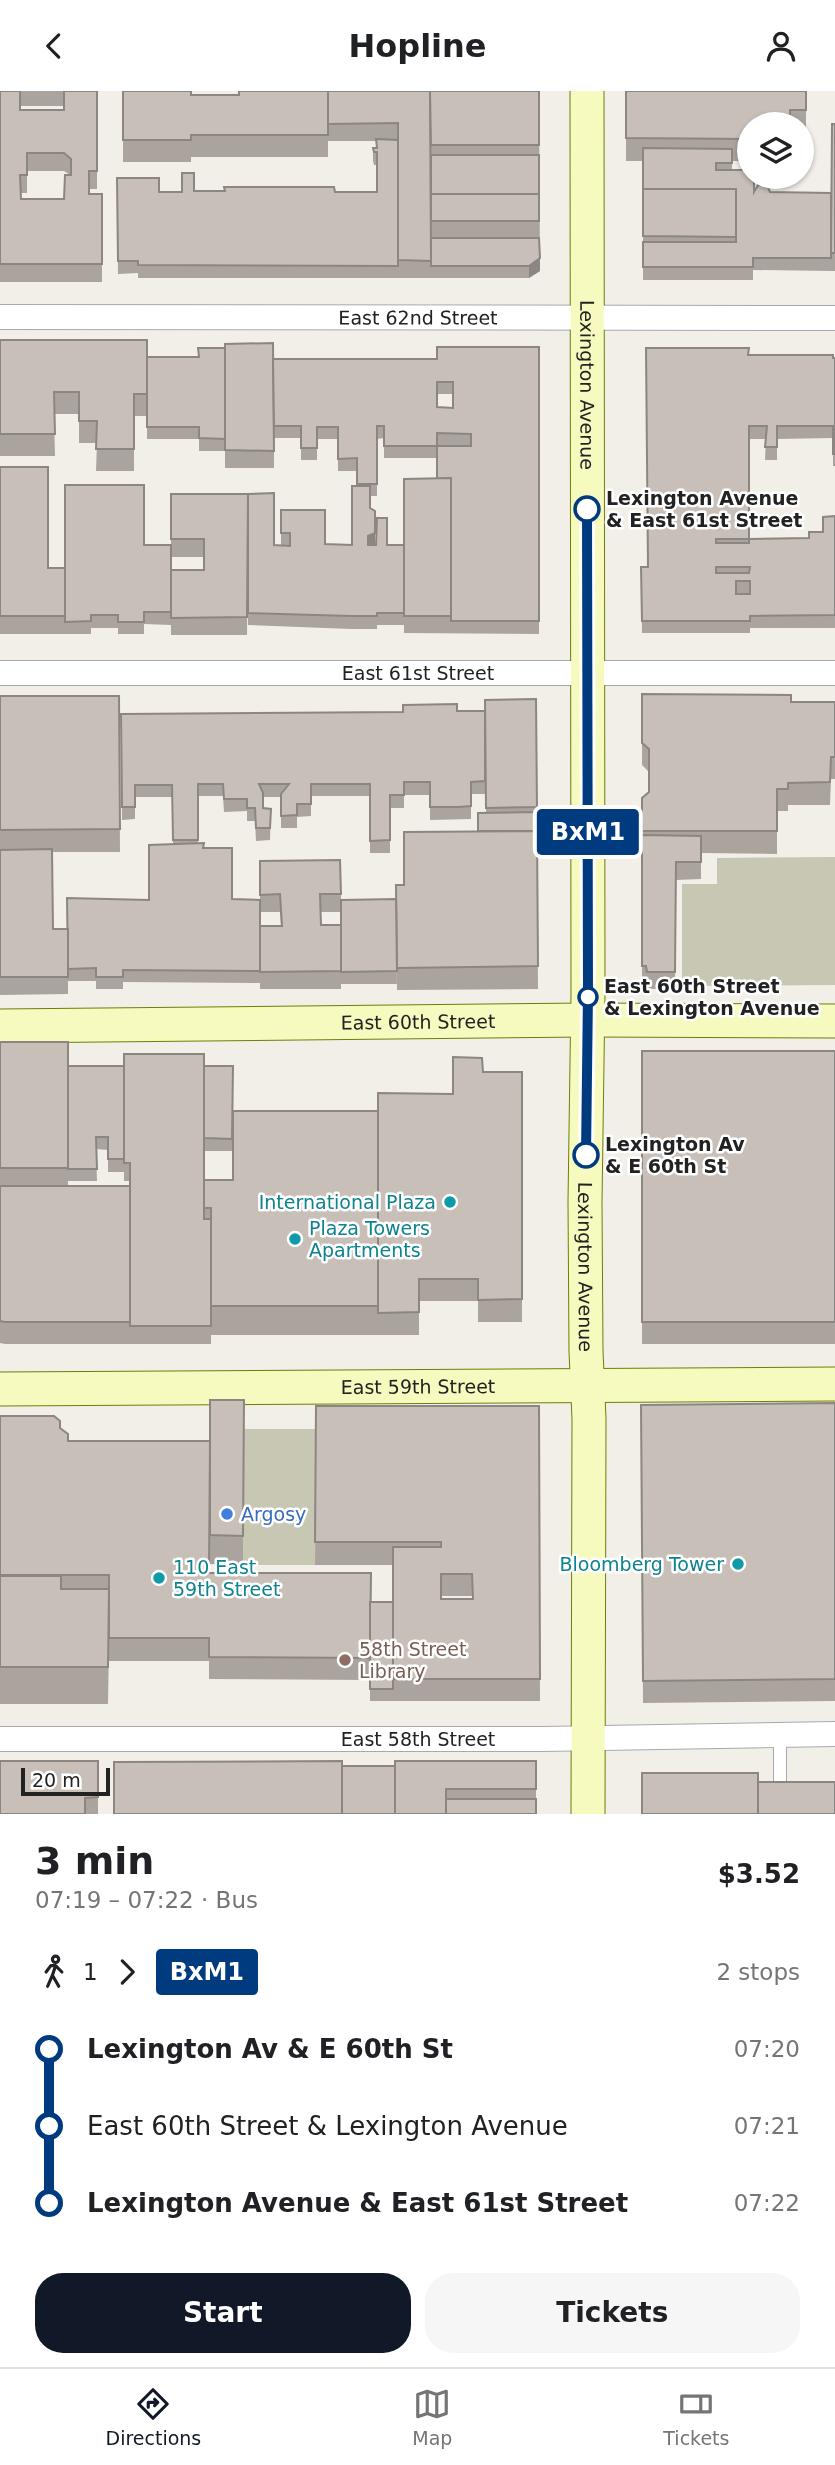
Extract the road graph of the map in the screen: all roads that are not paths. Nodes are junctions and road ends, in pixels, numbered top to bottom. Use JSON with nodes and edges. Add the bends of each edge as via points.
{"nodes":[{"id":1,"x":587,"y":91,"type":"edge"},
{"id":2,"x":0,"y":317,"type":"edge"},
{"id":3,"x":587,"y":317,"type":"junction"},
{"id":4,"x":835,"y":318,"type":"edge"},
{"id":5,"x":0,"y":673,"type":"edge"},
{"id":6,"x":588,"y":673,"type":"junction"},
{"id":7,"x":835,"y":673,"type":"edge"},
{"id":8,"x":588,"y":1020,"type":"junction"},
{"id":9,"x":835,"y":1021,"type":"edge"},
{"id":10,"x":0,"y":1026,"type":"edge"},
{"id":11,"x":835,"y":1384,"type":"edge"},
{"id":12,"x":588,"y":1385,"type":"junction"},
{"id":13,"x":0,"y":1389,"type":"edge"},
{"id":14,"x":835,"y":1734,"type":"edge"},
{"id":15,"x":780,"y":1735,"type":"junction"},
{"id":16,"x":589,"y":1737,"type":"junction"},
{"id":17,"x":0,"y":1739,"type":"edge"},
{"id":18,"x":780,"y":1805,"type":"edge"},
{"id":19,"x":588,"y":1814,"type":"edge"}],
"edges":[{"from":1,"to":3,"type":"main road","name":"Lexington Avenue"},
{"from":2,"to":3,"type":"street","name":"East 62nd Street"},
{"from":3,"to":4,"type":"street","name":"East 62nd Street"},
{"from":3,"to":6,"type":"main road","name":"Lexington Avenue"},
{"from":5,"to":6,"type":"street","name":"East 61st Street"},
{"from":6,"to":7,"type":"street","name":"East 61st Street"},
{"from":6,"to":8,"type":"main road","name":"Lexington Avenue"},
{"from":8,"to":9,"type":"main road","name":"East 60th Street"},
{"from":8,"to":10,"type":"main road","name":"East 60th Street"},
{"from":8,"to":12,"type":"main road","name":"Lexington Avenue"},
{"from":11,"to":12,"type":"main road","name":"East 59th Street"},
{"from":12,"to":13,"type":"main road","name":"East 59th Street"},
{"from":12,"to":16,"type":"main road","name":"Lexington Avenue"},
{"from":14,"to":15,"type":"street","name":"East 58th Street"},
{"from":15,"to":16,"type":"street","name":"East 58th Street"},
{"from":15,"to":18,"type":"lane"},
{"from":16,"to":17,"type":"street","name":"East 58th Street"},
{"from":16,"to":19,"type":"main road","name":"Lexington Avenue"}]}
